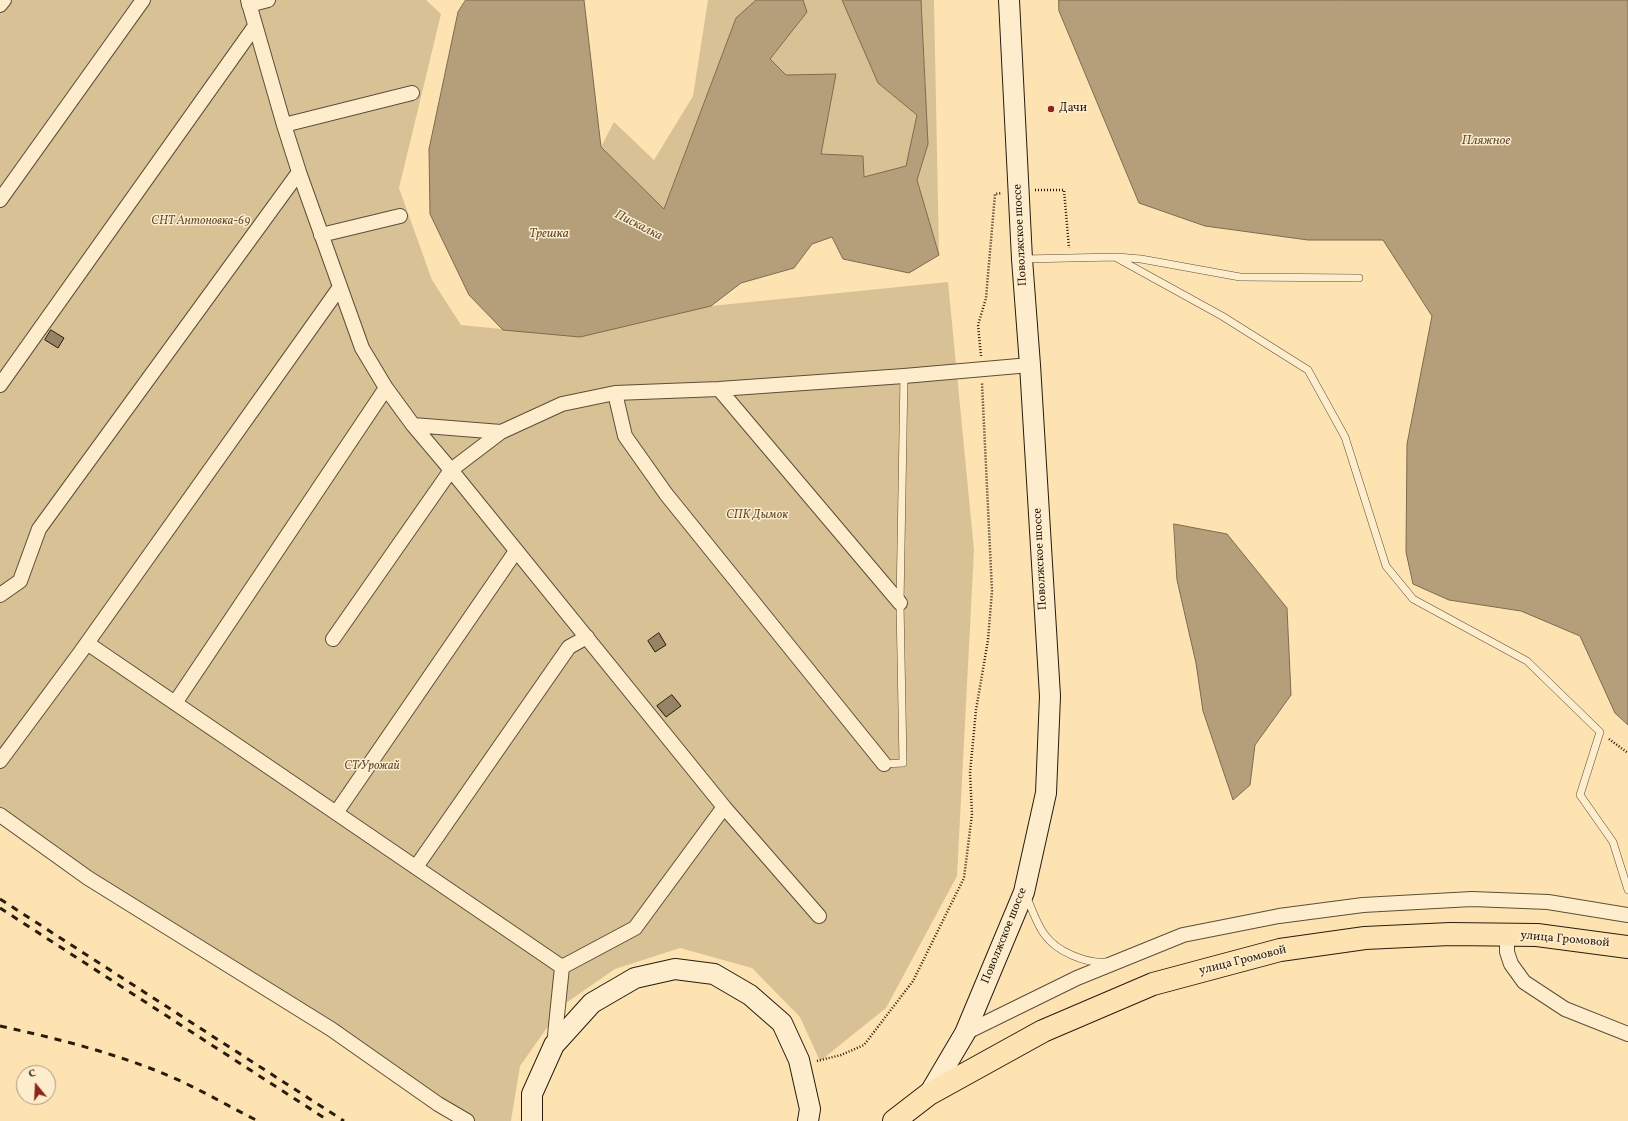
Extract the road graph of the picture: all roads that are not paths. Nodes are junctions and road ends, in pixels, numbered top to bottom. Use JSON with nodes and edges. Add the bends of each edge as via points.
{"nodes":[{"id":1,"x":4,"y":0,"type":"edge"},
{"id":2,"x":143,"y":0,"type":"edge"},
{"id":3,"x":268,"y":0,"type":"edge"},
{"id":4,"x":1009,"y":0,"type":"edge"},
{"id":5,"x":249,"y":2,"type":"edge"},
{"id":6,"x":0,"y":5,"type":"edge"},
{"id":7,"x":255,"y":26,"type":"junction"},
{"id":8,"x":412,"y":93,"type":"dead end"},
{"id":9,"x":284,"y":125,"type":"junction"},
{"id":10,"x":299,"y":172,"type":"junction"},
{"id":11,"x":0,"y":200,"type":"edge"},
{"id":12,"x":400,"y":216,"type":"dead end"},
{"id":13,"x":321,"y":235,"type":"junction"},
{"id":14,"x":1115,"y":257,"type":"junction"},
{"id":15,"x":1022,"y":259,"type":"junction"},
{"id":16,"x":1359,"y":278,"type":"dead end"},
{"id":17,"x":340,"y":287,"type":"junction"},
{"id":18,"x":1030,"y":365,"type":"junction"},
{"id":19,"x":904,"y":376,"type":"junction"},
{"id":20,"x":0,"y":385,"type":"edge"},
{"id":21,"x":386,"y":388,"type":"junction"},
{"id":22,"x":719,"y":389,"type":"junction"},
{"id":23,"x":615,"y":393,"type":"junction"},
{"id":24,"x":413,"y":425,"type":"junction"},
{"id":25,"x":501,"y":432,"type":"junction"},
{"id":26,"x":451,"y":470,"type":"junction"},
{"id":27,"x":516,"y":550,"type":"junction"},
{"id":28,"x":0,"y":595,"type":"edge"},
{"id":29,"x":900,"y":603,"type":"junction"},
{"id":30,"x":587,"y":637,"type":"junction"},
{"id":31,"x":333,"y":639,"type":"dead end"},
{"id":32,"x":87,"y":643,"type":"junction"},
{"id":33,"x":175,"y":703,"type":"junction"},
{"id":34,"x":0,"y":761,"type":"edge"},
{"id":35,"x":884,"y":764,"type":"joint"},
{"id":36,"x":724,"y":807,"type":"junction"},
{"id":37,"x":336,"y":813,"type":"junction"},
{"id":38,"x":0,"y":815,"type":"edge"},
{"id":39,"x":416,"y":867,"type":"junction"},
{"id":40,"x":1628,"y":890,"type":"edge"},
{"id":41,"x":1024,"y":892,"type":"junction"},
{"id":42,"x":1628,"y":915,"type":"edge"},
{"id":43,"x":819,"y":916,"type":"dead end"},
{"id":44,"x":1507,"y":935,"type":"junction"},
{"id":45,"x":1628,"y":947,"type":"edge"},
{"id":46,"x":1122,"y":960,"type":"junction"},
{"id":47,"x":562,"y":967,"type":"junction"},
{"id":48,"x":965,"y":1033,"type":"junction"},
{"id":49,"x":1628,"y":1034,"type":"edge"},
{"id":50,"x":554,"y":1044,"type":"junction"},
{"id":51,"x":929,"y":1094,"type":"junction"},
{"id":52,"x":467,"y":1121,"type":"edge"},
{"id":53,"x":532,"y":1121,"type":"edge"},
{"id":54,"x":808,"y":1121,"type":"edge"},
{"id":55,"x":894,"y":1121,"type":"edge"}],
"edges":[{"from":1,"to":6,"type":"street"},
{"from":2,"to":11,"type":"street"},
{"from":3,"to":5,"type":"street"},
{"from":4,"to":15,"type":"main road","name":"Поволжское шоссе"},
{"from":5,"to":7,"type":"street"},
{"from":7,"to":9,"type":"street"},
{"from":7,"to":20,"type":"street"},
{"from":8,"to":9,"type":"street"},
{"from":9,"to":10,"type":"street"},
{"from":10,"to":13,"type":"street"},
{"from":10,"to":28,"type":"street","via":[[40,529],[20,581]]},
{"from":12,"to":13,"type":"street"},
{"from":13,"to":17,"type":"street"},
{"from":14,"to":15,"type":"lane"},
{"from":14,"to":16,"type":"lane","via":[[1141,258],[1240,277]]},
{"from":14,"to":40,"type":"lane","via":[[1222,316],[1308,370],[1344,437],[1386,566],[1413,598],[1527,661],[1600,732],[1580,795],[1613,842]]},
{"from":15,"to":18,"type":"main road","name":"Поволжское шоссе"},
{"from":17,"to":21,"type":"street","via":[[362,348]]},
{"from":17,"to":32,"type":"street"},
{"from":18,"to":19,"type":"street"},
{"from":18,"to":41,"type":"main road","name":"Поволжское шоссе","via":[[1050,696],[1046,793]]},
{"from":19,"to":22,"type":"street"},
{"from":19,"to":29,"type":"lane"},
{"from":21,"to":24,"type":"street"},
{"from":21,"to":33,"type":"street"},
{"from":22,"to":23,"type":"street"},
{"from":22,"to":29,"type":"street"},
{"from":23,"to":25,"type":"street","via":[[562,404]]},
{"from":23,"to":35,"type":"street","via":[[625,436],[666,494]]},
{"from":24,"to":25,"type":"street"},
{"from":24,"to":26,"type":"street"},
{"from":25,"to":26,"type":"street"},
{"from":26,"to":27,"type":"street"},
{"from":26,"to":31,"type":"street"},
{"from":27,"to":30,"type":"street"},
{"from":27,"to":37,"type":"street"},
{"from":29,"to":35,"type":"lane","via":[[903,763]]},
{"from":30,"to":36,"type":"street"},
{"from":30,"to":39,"type":"street","via":[[569,647]]},
{"from":32,"to":33,"type":"street"},
{"from":32,"to":34,"type":"street"},
{"from":33,"to":37,"type":"street"},
{"from":36,"to":43,"type":"street"},
{"from":36,"to":47,"type":"street","via":[[635,928]]},
{"from":37,"to":39,"type":"street"},
{"from":38,"to":52,"type":"street","via":[[88,878],[331,1029],[438,1104]]},
{"from":39,"to":47,"type":"street"},
{"from":41,"to":46,"type":"lane","via":[[1045,935],[1067,954],[1097,963]]},
{"from":41,"to":48,"type":"main road","name":"Поволжское шоссе"},
{"from":42,"to":46,"type":"street","via":[[1548,902],[1472,899],[1363,905],[1279,916],[1183,935]]},
{"from":44,"to":45,"type":"main road","name":"улица Громовой","via":[[1537,935]]},
{"from":44,"to":49,"type":"street","via":[[1510,964],[1524,982],[1565,1009]]},
{"from":44,"to":51,"type":"main road","name":"улица Громовой","via":[[1450,934],[1365,938],[1280,950],[1153,984],[1043,1031]]},
{"from":46,"to":48,"type":"street","via":[[1077,978]]},
{"from":47,"to":50,"type":"street"},
{"from":48,"to":51,"type":"main road","name":"Поволжское шоссе"},
{"from":50,"to":53,"type":"main road","via":[[532,1094]]},
{"from":50,"to":54,"type":"main road","via":[[592,1003],[635,978],[675,969],[714,974],[750,995],[782,1023],[800,1066],[810,1109]]},
{"from":51,"to":55,"type":"main road","name":"улица Громовой"}]}
